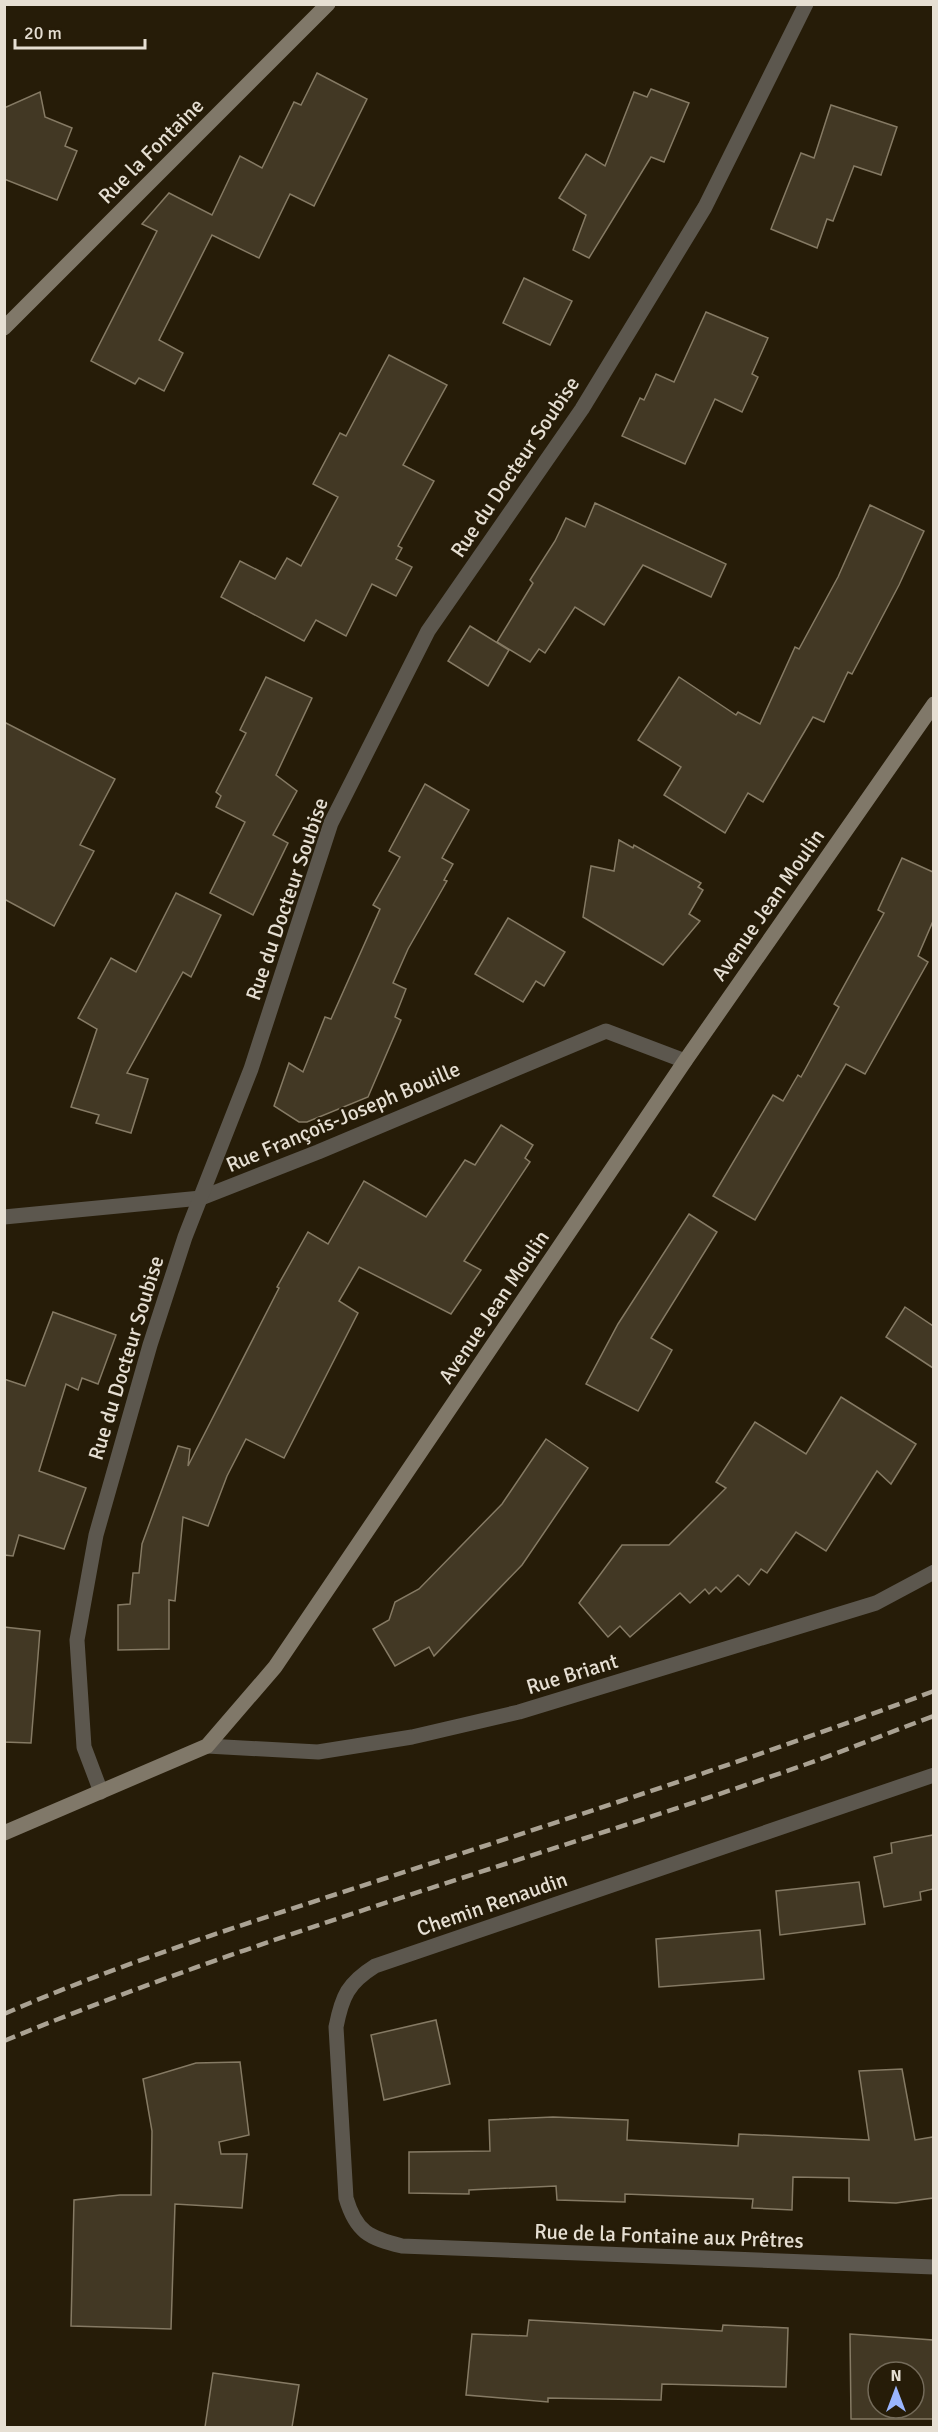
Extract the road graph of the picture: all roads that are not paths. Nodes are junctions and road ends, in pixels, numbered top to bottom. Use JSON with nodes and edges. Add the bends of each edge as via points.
{"nodes":[{"id":1,"x":328,"y":4,"type":"edge"},
{"id":2,"x":806,"y":4,"type":"edge"},
{"id":3,"x":4,"y":328,"type":"edge"},
{"id":4,"x":933,"y":704,"type":"edge"},
{"id":5,"x":684,"y":1061,"type":"junction"},
{"id":6,"x":201,"y":1198,"type":"junction"},
{"id":7,"x":4,"y":1216,"type":"edge"},
{"id":8,"x":933,"y":1572,"type":"edge"},
{"id":9,"x":207,"y":1746,"type":"junction"},
{"id":10,"x":933,"y":1775,"type":"edge"},
{"id":11,"x":101,"y":1792,"type":"junction"},
{"id":12,"x":4,"y":1833,"type":"edge"},
{"id":13,"x":402,"y":2246,"type":"joint"},
{"id":14,"x":933,"y":2267,"type":"edge"}],
"edges":[{"from":1,"to":3,"type":"main road","name":"Rue la Fontaine"},
{"from":2,"to":6,"type":"street","name":"Rue du Docteur Soubise","via":[[705,207],[582,408],[428,631],[331,823],[251,1069]]},
{"from":4,"to":5,"type":"main road","name":"Avenue Jean Moulin"},
{"from":5,"to":6,"type":"street","name":"Rue François-Joseph Bouille","via":[[606,1030]]},
{"from":5,"to":9,"type":"main road","name":"Avenue Jean Moulin","via":[[275,1667]]},
{"from":6,"to":7,"type":"street","name":"Rue François-Joseph Bouille"},
{"from":6,"to":11,"type":"street","name":"Rue du Docteur Soubise","via":[[150,1344],[96,1535],[77,1640],[84,1747]]},
{"from":8,"to":9,"type":"street","name":"Rue Briant","via":[[876,1603],[519,1712],[412,1737],[318,1752]]},
{"from":9,"to":11,"type":"main road","name":"Avenue Jean Moulin"},
{"from":10,"to":13,"type":"street","name":"Chemin Renaudin","via":[[386,1962],[356,1977],[346,1991],[336,2027],[346,2198],[352,2219],[365,2232]]},
{"from":11,"to":12,"type":"main road","name":"Avenue Jean Moulin"},
{"from":13,"to":14,"type":"street","name":"Rue de la Fontaine aux Prêtres"}]}
